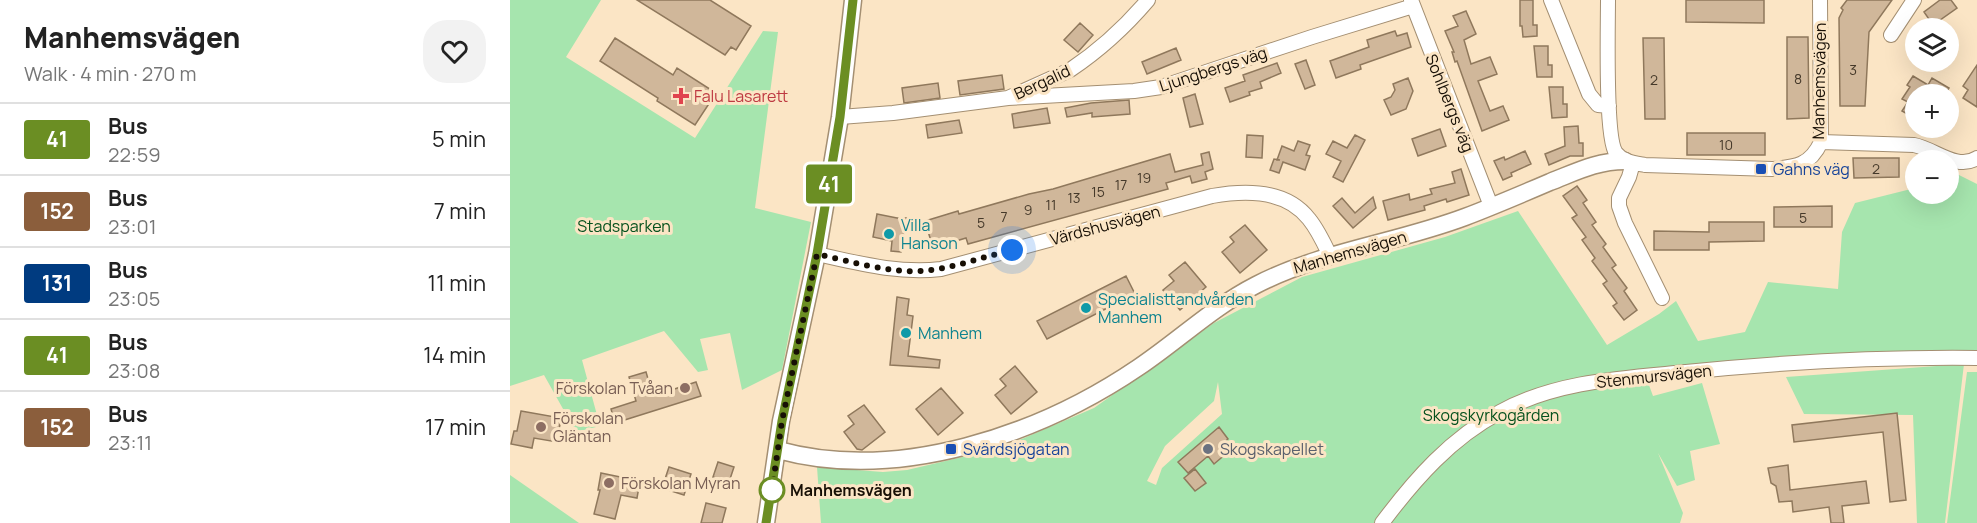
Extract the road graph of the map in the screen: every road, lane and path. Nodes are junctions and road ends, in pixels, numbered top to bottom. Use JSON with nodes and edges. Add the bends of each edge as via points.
{"nodes":[{"id":1,"x":853,"y":0,"type":"edge"},
{"id":2,"x":1148,"y":0,"type":"edge"},
{"id":3,"x":1551,"y":0,"type":"edge"},
{"id":4,"x":1608,"y":0,"type":"edge"},
{"id":5,"x":1820,"y":0,"type":"edge"},
{"id":6,"x":1914,"y":0,"type":"edge"},
{"id":7,"x":1412,"y":3,"type":"edge"},
{"id":8,"x":1891,"y":35,"type":"dead end"},
{"id":9,"x":1008,"y":98,"type":"junction"},
{"id":10,"x":1609,"y":106,"type":"junction"},
{"id":11,"x":840,"y":117,"type":"junction"},
{"id":12,"x":1821,"y":142,"type":"junction"},
{"id":13,"x":1977,"y":158,"type":"edge"},
{"id":14,"x":1629,"y":162,"type":"junction"},
{"id":15,"x":1491,"y":206,"type":"junction"},
{"id":16,"x":817,"y":254,"type":"junction"},
{"id":17,"x":1330,"y":256,"type":"junction"},
{"id":18,"x":1662,"y":298,"type":"dead end"},
{"id":19,"x":1977,"y":358,"type":"edge"},
{"id":20,"x":778,"y":450,"type":"junction"},
{"id":21,"x":766,"y":523,"type":"edge"},
{"id":22,"x":1382,"y":523,"type":"edge"}],
"edges":[{"from":1,"to":11,"type":"street"},
{"from":2,"to":9,"type":"street","name":"Bergalid","via":[[1115,35],[1070,70]]},
{"from":3,"to":10,"type":"street","via":[[1589,94],[1598,105]]},
{"from":4,"to":10,"type":"street"},
{"from":5,"to":12,"type":"street","name":"Manhemsvägen"},
{"from":6,"to":8,"type":"street"},
{"from":7,"to":9,"type":"street","name":"Ljungbergs väg","via":[[1161,87]]},
{"from":7,"to":15,"type":"street","name":"Sohlbergs väg"},
{"from":9,"to":11,"type":"street","name":"Bergalid"},
{"from":10,"to":14,"type":"street","via":[[1614,150]]},
{"from":11,"to":16,"type":"street"},
{"from":12,"to":13,"type":"street","via":[[1914,145],[1963,163]]},
{"from":12,"to":14,"type":"street","name":"Manhemsvägen","via":[[1810,159],[1772,169]]},
{"from":14,"to":15,"type":"street","name":"Manhemsvägen","via":[[1597,164]]},
{"from":14,"to":18,"type":"street","via":[[1629,177],[1619,206]]},
{"from":15,"to":17,"type":"street","name":"Manhemsvägen","via":[[1427,230]]},
{"from":16,"to":17,"type":"street","name":"Värdshusvägen","via":[[911,271],[941,269],[1243,191],[1290,203],[1310,220]]},
{"from":16,"to":20,"type":"street"},
{"from":17,"to":20,"type":"street","name":"Manhemsvägen","via":[[1292,268],[1233,298],[1137,369],[1044,420],[984,441],[869,461],[809,457]]},
{"from":19,"to":22,"type":"street","name":"Stenmursvägen","via":[[1763,364],[1613,379],[1550,392],[1502,411],[1450,446],[1408,488]]},
{"from":20,"to":21,"type":"street"}]}
